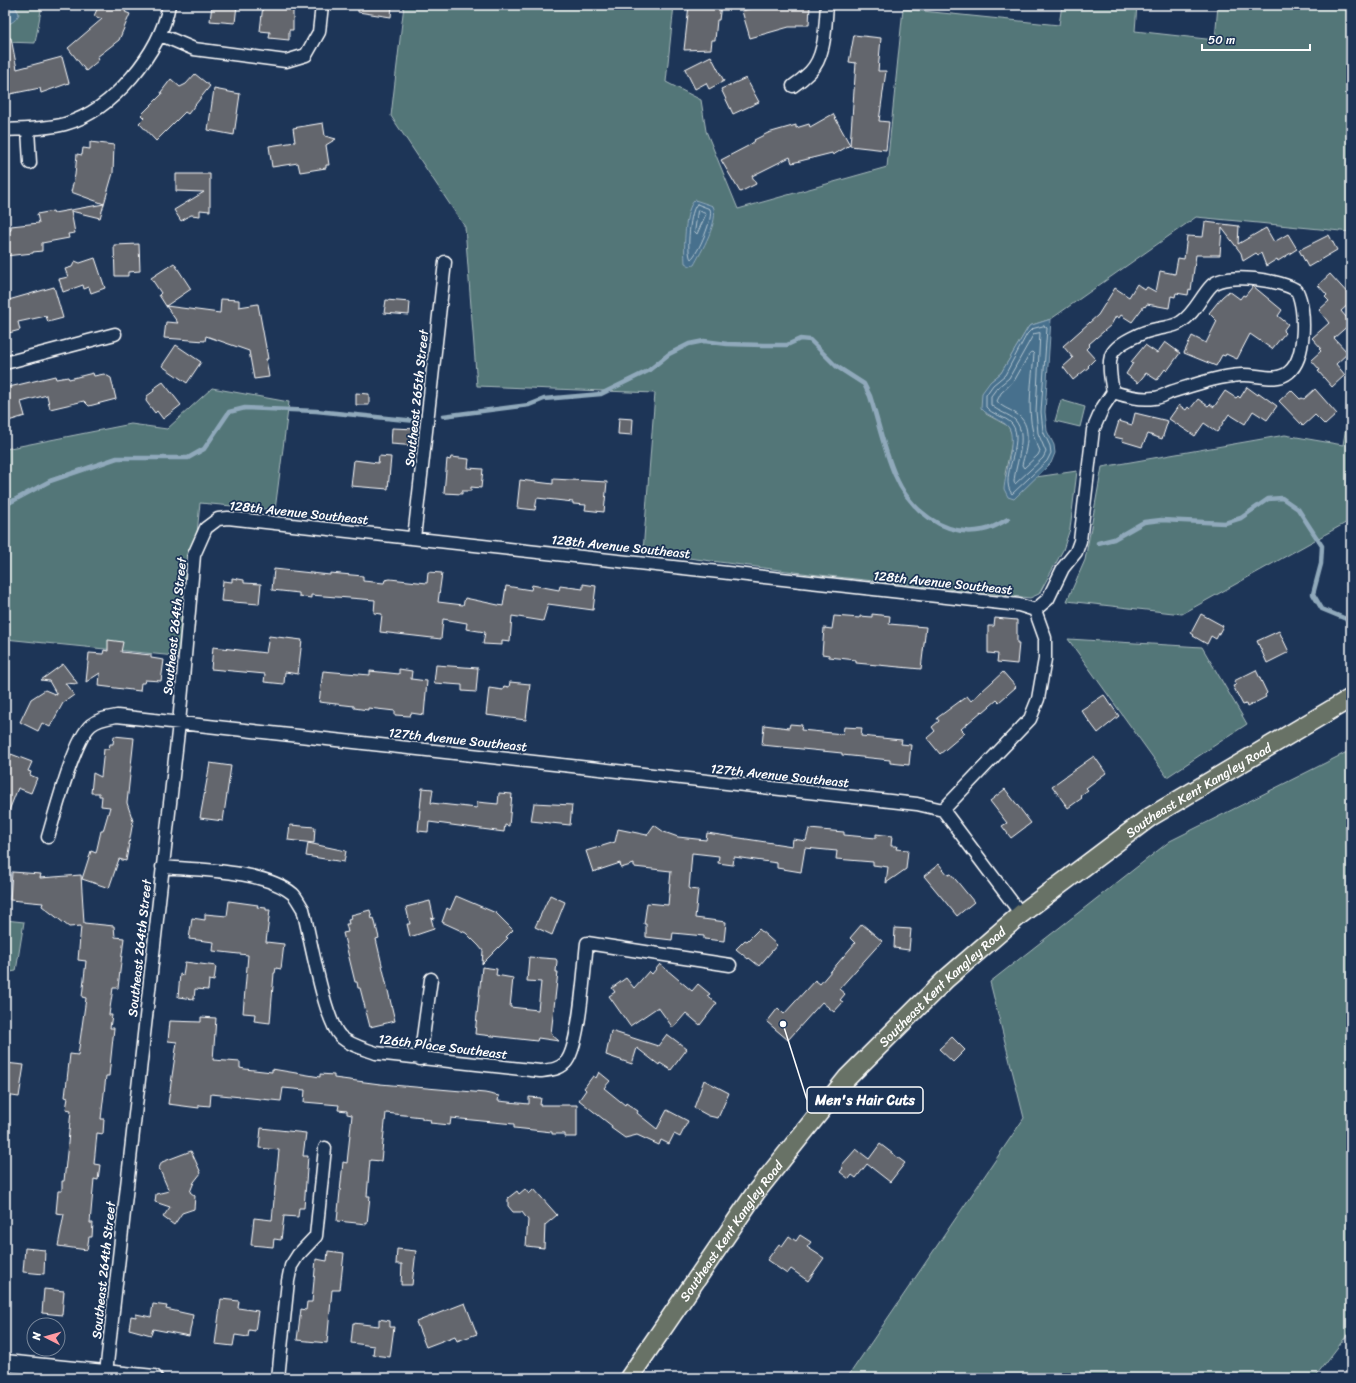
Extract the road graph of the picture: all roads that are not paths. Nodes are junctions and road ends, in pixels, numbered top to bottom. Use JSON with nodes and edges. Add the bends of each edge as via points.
{"nodes":[{"id":1,"x":169,"y":5,"type":"edge"},
{"id":2,"x":322,"y":5,"type":"edge"},
{"id":3,"x":827,"y":5,"type":"edge"},
{"id":4,"x":161,"y":35,"type":"junction"},
{"id":5,"x":793,"y":86,"type":"dead end"},
{"id":6,"x":28,"y":129,"type":"junction"},
{"id":7,"x":5,"y":130,"type":"edge"},
{"id":8,"x":30,"y":163,"type":"dead end"},
{"id":9,"x":445,"y":262,"type":"dead end"},
{"id":10,"x":115,"y":334,"type":"dead end"},
{"id":11,"x":5,"y":363,"type":"edge"},
{"id":12,"x":1113,"y":392,"type":"junction"},
{"id":13,"x":206,"y":528,"type":"joint"},
{"id":14,"x":414,"y":538,"type":"junction"},
{"id":15,"x":1036,"y":610,"type":"junction"},
{"id":16,"x":1351,"y":698,"type":"edge"},
{"id":17,"x":178,"y":723,"type":"junction"},
{"id":18,"x":943,"y":810,"type":"junction"},
{"id":19,"x":48,"y":837,"type":"dead end"},
{"id":20,"x":162,"y":867,"type":"junction"},
{"id":21,"x":1021,"y":914,"type":"junction"},
{"id":22,"x":730,"y":965,"type":"dead end"},
{"id":23,"x":431,"y":979,"type":"dead end"},
{"id":24,"x":420,"y":1060,"type":"junction"},
{"id":25,"x":325,"y":1148,"type":"dead end"},
{"id":26,"x":5,"y":1363,"type":"edge"},
{"id":27,"x":106,"y":1373,"type":"junction"},
{"id":28,"x":154,"y":1378,"type":"edge"},
{"id":29,"x":278,"y":1378,"type":"edge"},
{"id":30,"x":629,"y":1378,"type":"edge"}],
"edges":[{"from":1,"to":4,"type":"street"},
{"from":2,"to":4,"type":"street","via":[[319,32],[306,55],[286,62],[194,49]]},
{"from":3,"to":5,"type":"street","via":[[823,44],[818,60],[811,71]]},
{"from":4,"to":6,"type":"street","via":[[132,78],[109,100],[66,124]]},
{"from":6,"to":7,"type":"street"},
{"from":6,"to":8,"type":"street"},
{"from":9,"to":14,"type":"street","name":"Southeast 265th Street"},
{"from":10,"to":11,"type":"street"},
{"from":12,"to":12,"type":"street","via":[[1111,355],[1119,345],[1156,329],[1181,322],[1213,284],[1221,279],[1283,283],[1297,291],[1303,309],[1299,356],[1296,364],[1283,375],[1274,378],[1243,374],[1156,398],[1132,398]]},
{"from":12,"to":15,"type":"street","via":[[1103,407],[1094,430],[1080,541],[1048,599]]},
{"from":13,"to":14,"type":"street","name":"128th Avenue Southeast","via":[[218,519],[228,518]]},
{"from":13,"to":17,"type":"street","name":"Southeast 264th Street","via":[[194,555]]},
{"from":14,"to":15,"type":"street","name":"128th Avenue Southeast","via":[[1011,604]]},
{"from":15,"to":18,"type":"street","via":[[1045,638],[1045,659],[1038,699],[1030,719]]},
{"from":16,"to":21,"type":"main road","name":"Southeast Kent Kangley Road","via":[[1150,817]]},
{"from":17,"to":18,"type":"street","name":"127th Avenue Southeast","via":[[917,804]]},
{"from":17,"to":19,"type":"street","name":"127th Avenue Southeast","via":[[117,716],[102,719],[90,726],[76,752]]},
{"from":17,"to":20,"type":"street","name":"Southeast 264th Street"},
{"from":18,"to":21,"type":"street"},
{"from":20,"to":24,"type":"street","name":"126th Place Southeast","via":[[253,876],[276,884],[293,894],[303,909],[330,1020],[340,1036],[357,1047],[376,1054]]},
{"from":20,"to":27,"type":"street","name":"Southeast 264th Street"},
{"from":21,"to":30,"type":"main road","name":"Southeast Kent Kangley Road","via":[[946,979],[847,1078],[756,1192]]},
{"from":22,"to":24,"type":"street","name":"126th Place Southeast","via":[[587,943],[576,1038],[566,1062],[555,1070],[540,1071]]},
{"from":23,"to":24,"type":"street"},
{"from":25,"to":29,"type":"street","via":[[316,1236],[298,1254],[291,1266]]},
{"from":26,"to":27,"type":"street"},
{"from":27,"to":28,"type":"street"}]}
